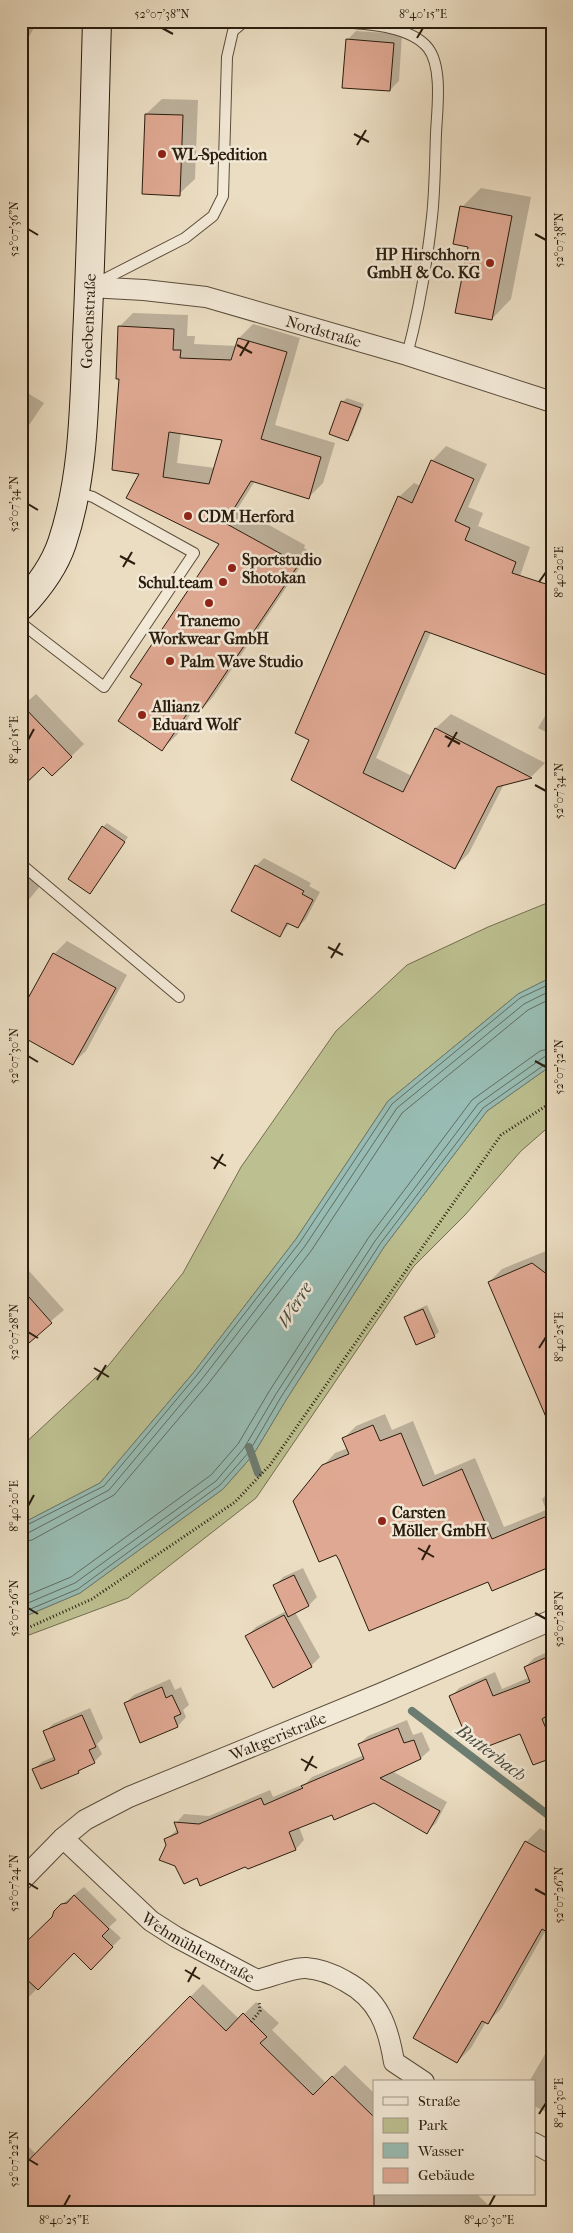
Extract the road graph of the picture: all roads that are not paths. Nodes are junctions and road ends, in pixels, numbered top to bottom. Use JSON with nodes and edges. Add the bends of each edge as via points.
{"nodes":[{"id":1,"x":97,"y":21,"type":"edge"},
{"id":2,"x":245,"y":21,"type":"edge"},
{"id":3,"x":328,"y":21,"type":"edge"},
{"id":4,"x":89,"y":287,"type":"junction"},
{"id":5,"x":407,"y":355,"type":"junction"},
{"id":6,"x":552,"y":402,"type":"edge"},
{"id":7,"x":76,"y":491,"type":"junction"},
{"id":8,"x":21,"y":606,"type":"edge"},
{"id":9,"x":21,"y":623,"type":"edge"},
{"id":10,"x":21,"y":864,"type":"edge"},
{"id":11,"x":179,"y":997,"type":"dead end"},
{"id":12,"x":552,"y":1620,"type":"edge"},
{"id":13,"x":63,"y":1838,"type":"junction"},
{"id":14,"x":21,"y":1881,"type":"edge"},
{"id":15,"x":421,"y":2080,"type":"edge"},
{"id":16,"x":536,"y":2144,"type":"edge"},
{"id":17,"x":552,"y":2153,"type":"edge"}],
"edges":[{"from":1,"to":4,"type":"street","name":"Goebenstraße"},
{"from":2,"to":4,"type":"lane","via":[[233,31],[227,57],[224,196],[213,216],[185,238]]},
{"from":3,"to":5,"type":"lane","via":[[389,27],[416,38],[428,48],[435,63],[438,90],[432,216]]},
{"from":4,"to":5,"type":"street","name":"Nordstraße","via":[[206,297]]},
{"from":4,"to":7,"type":"street","name":"Goebenstraße","via":[[84,408]]},
{"from":5,"to":6,"type":"street","name":"Nordstraße"},
{"from":7,"to":8,"type":"street","name":"Goebenstraße","via":[[61,546],[48,572]]},
{"from":7,"to":9,"type":"lane","via":[[93,497],[194,553],[104,687]]},
{"from":10,"to":11,"type":"lane"},
{"from":12,"to":13,"type":"street","name":"Waltgeristraße","via":[[129,1797],[85,1820]]},
{"from":13,"to":14,"type":"street","name":"Waltgeristraße"},
{"from":13,"to":15,"type":"street","name":"Wehmühlenstraße","via":[[151,1921],[258,1980],[304,1967],[332,1973],[356,1986],[370,1998],[380,2014],[394,2062]]},
{"from":16,"to":17,"type":"street"}]}
